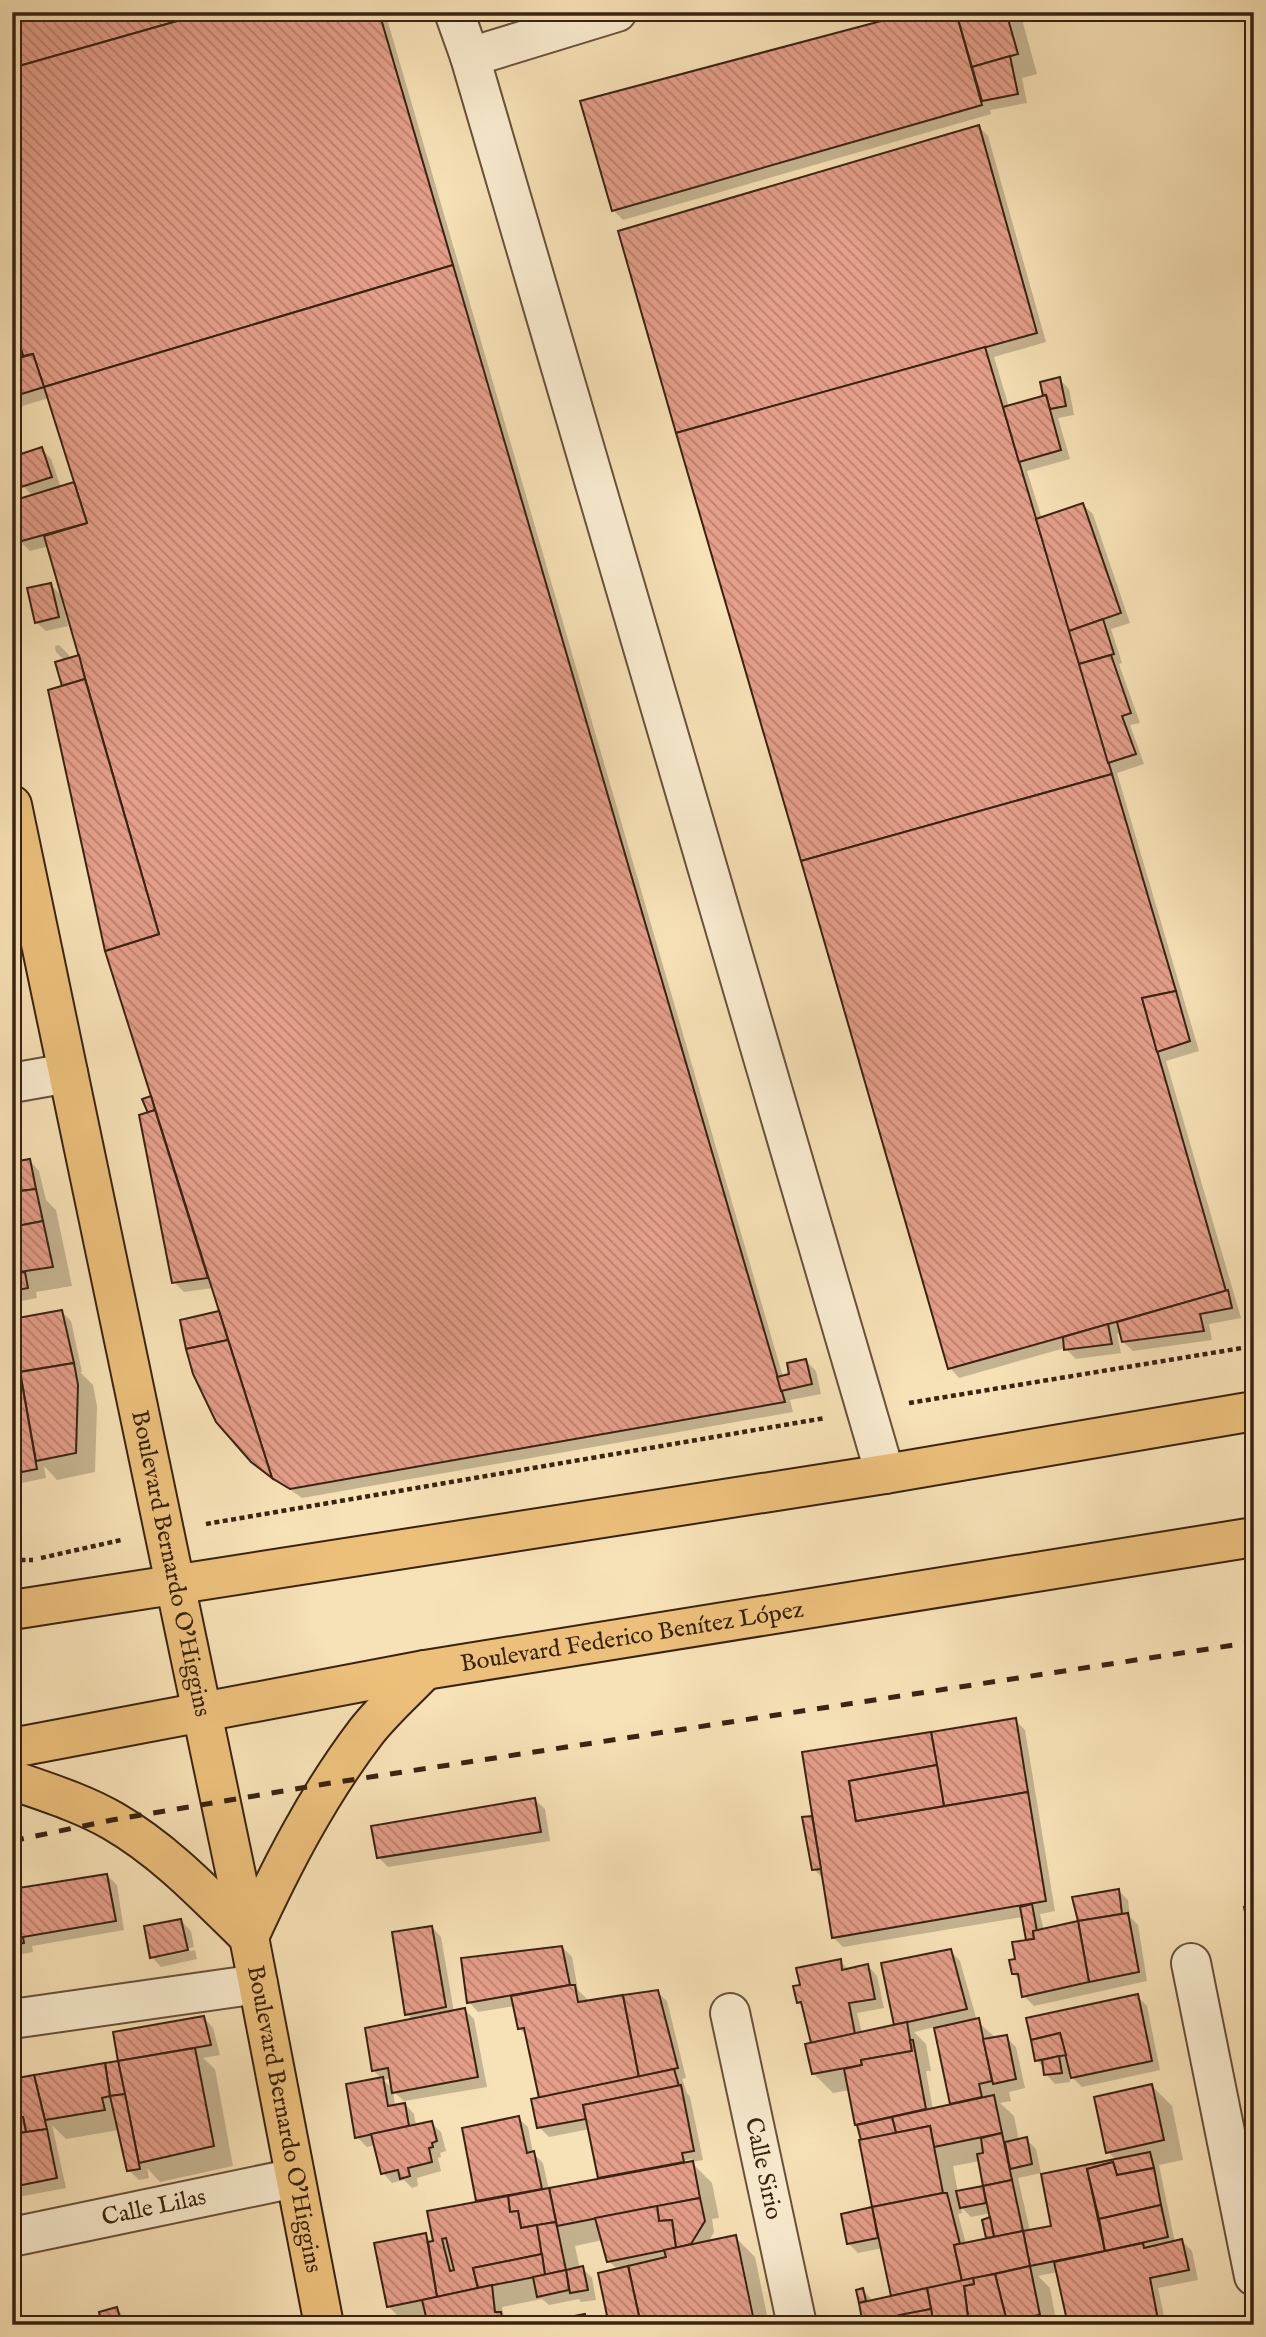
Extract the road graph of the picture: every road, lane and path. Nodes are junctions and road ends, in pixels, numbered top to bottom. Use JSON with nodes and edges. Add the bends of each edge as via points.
{"nodes":[{"id":1,"x":454,"y":12,"type":"edge"},
{"id":2,"x":617,"y":12,"type":"edge"},
{"id":3,"x":470,"y":57,"type":"junction"},
{"id":4,"x":12,"y":805,"type":"edge"},
{"id":5,"x":68,"y":1073,"type":"junction"},
{"id":6,"x":12,"y":1083,"type":"edge"},
{"id":7,"x":1254,"y":1346,"type":"edge"},
{"id":8,"x":867,"y":1410,"type":"junction"},
{"id":9,"x":1254,"y":1412,"type":"edge"},
{"id":10,"x":885,"y":1474,"type":"junction"},
{"id":11,"x":163,"y":1531,"type":"junction"},
{"id":12,"x":1254,"y":1537,"type":"edge"},
{"id":13,"x":12,"y":1560,"type":"edge"},
{"id":14,"x":174,"y":1585,"type":"junction"},
{"id":15,"x":12,"y":1610,"type":"edge"},
{"id":16,"x":425,"y":1670,"type":"junction"},
{"id":17,"x":201,"y":1711,"type":"junction"},
{"id":18,"x":12,"y":1748,"type":"edge"},
{"id":19,"x":12,"y":1780,"type":"edge"},
{"id":20,"x":248,"y":1937,"type":"junction"},
{"id":21,"x":1191,"y":1963,"type":"dead end"},
{"id":22,"x":258,"y":1984,"type":"junction"},
{"id":23,"x":730,"y":2012,"type":"dead end"},
{"id":24,"x":12,"y":2019,"type":"edge"},
{"id":25,"x":295,"y":2178,"type":"junction"},
{"id":26,"x":12,"y":2237,"type":"edge"},
{"id":27,"x":1254,"y":2276,"type":"edge"},
{"id":28,"x":324,"y":2325,"type":"edge"},
{"id":29,"x":797,"y":2325,"type":"edge"}],
"edges":[{"from":1,"to":3,"type":"street"},
{"from":2,"to":3,"type":"street"},
{"from":3,"to":8,"type":"street"},
{"from":4,"to":5,"type":"main road","name":"Boulevard Bernardo O'Higgins"},
{"from":5,"to":6,"type":"street"},
{"from":5,"to":11,"type":"main road","name":"Boulevard Bernardo O'Higgins"},
{"from":7,"to":8,"type":"path"},
{"from":8,"to":10,"type":"street"},
{"from":8,"to":11,"type":"path"},
{"from":9,"to":10,"type":"main road"},
{"from":10,"to":14,"type":"main road"},
{"from":11,"to":13,"type":"path","via":[[32,1560]]},
{"from":11,"to":14,"type":"main road","name":"Boulevard Bernardo O'Higgins"},
{"from":12,"to":16,"type":"main road","name":"Boulevard Federico Benítez López"},
{"from":14,"to":15,"type":"main road"},
{"from":14,"to":17,"type":"main road","name":"Boulevard Bernardo O'Higgins"},
{"from":16,"to":17,"type":"main road","name":"Boulevard Federico Benítez López"},
{"from":16,"to":20,"type":"main road","via":[[368,1730],[331,1783],[281,1867]]},
{"from":17,"to":18,"type":"main road","name":"Boulevard Federico Benítez López"},
{"from":17,"to":20,"type":"main road","name":"Boulevard Bernardo O'Higgins"},
{"from":19,"to":20,"type":"main road","via":[[112,1820],[163,1854]]},
{"from":20,"to":22,"type":"main road","name":"Boulevard Bernardo O'Higgins"},
{"from":21,"to":27,"type":"street"},
{"from":22,"to":24,"type":"street"},
{"from":22,"to":25,"type":"main road","name":"Boulevard Bernardo O'Higgins"},
{"from":23,"to":29,"type":"street","name":"Calle Sirio"},
{"from":25,"to":26,"type":"street","name":"Calle Lilas"},
{"from":25,"to":28,"type":"main road","name":"Boulevard Bernardo O'Higgins"}]}
